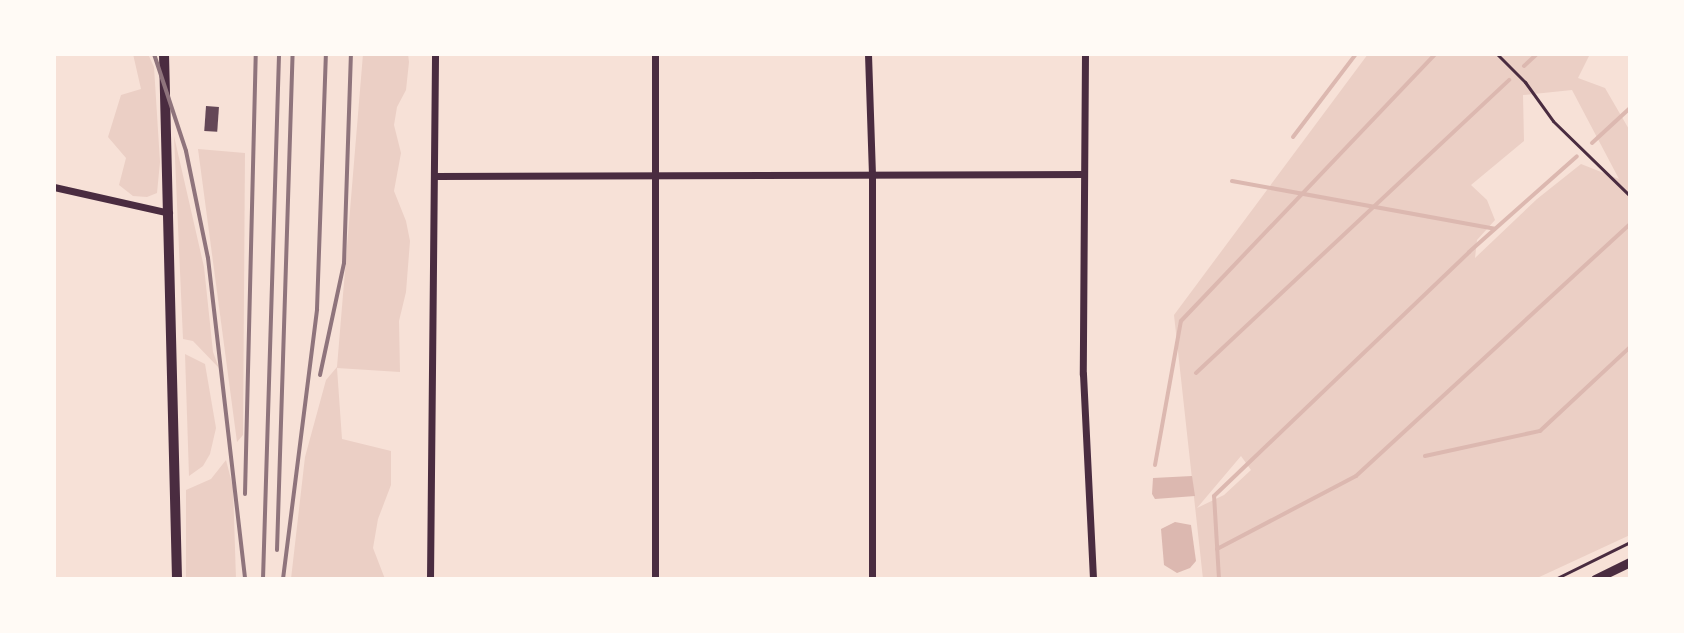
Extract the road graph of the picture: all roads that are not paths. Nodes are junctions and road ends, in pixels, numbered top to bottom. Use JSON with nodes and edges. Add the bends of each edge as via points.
{"nodes":[{"id":1,"x":164,"y":54,"type":"edge"},
{"id":2,"x":435,"y":54,"type":"edge"},
{"id":3,"x":655,"y":54,"type":"edge"},
{"id":4,"x":868,"y":54,"type":"edge"},
{"id":5,"x":1085,"y":54,"type":"edge"},
{"id":6,"x":655,"y":174,"type":"junction"},
{"id":7,"x":872,"y":174,"type":"junction"},
{"id":8,"x":1084,"y":174,"type":"junction"},
{"id":9,"x":436,"y":176,"type":"junction"},
{"id":10,"x":54,"y":187,"type":"edge"},
{"id":11,"x":170,"y":213,"type":"junction"},
{"id":12,"x":1630,"y":562,"type":"edge"},
{"id":13,"x":177,"y":579,"type":"edge"},
{"id":14,"x":430,"y":579,"type":"edge"},
{"id":15,"x":655,"y":579,"type":"edge"},
{"id":16,"x":872,"y":579,"type":"edge"},
{"id":17,"x":1093,"y":579,"type":"edge"},
{"id":18,"x":1595,"y":579,"type":"edge"}],
"edges":[{"from":1,"to":11,"type":"main road"},
{"from":2,"to":9,"type":"street"},
{"from":3,"to":6,"type":"street"},
{"from":4,"to":7,"type":"street"},
{"from":5,"to":8,"type":"street"},
{"from":6,"to":7,"type":"street"},
{"from":6,"to":9,"type":"street"},
{"from":6,"to":15,"type":"street"},
{"from":7,"to":8,"type":"street"},
{"from":7,"to":16,"type":"street"},
{"from":8,"to":17,"type":"street","via":[[1083,374]]},
{"from":9,"to":14,"type":"street"},
{"from":10,"to":11,"type":"street"},
{"from":11,"to":13,"type":"main road"},
{"from":12,"to":18,"type":"street"}]}
